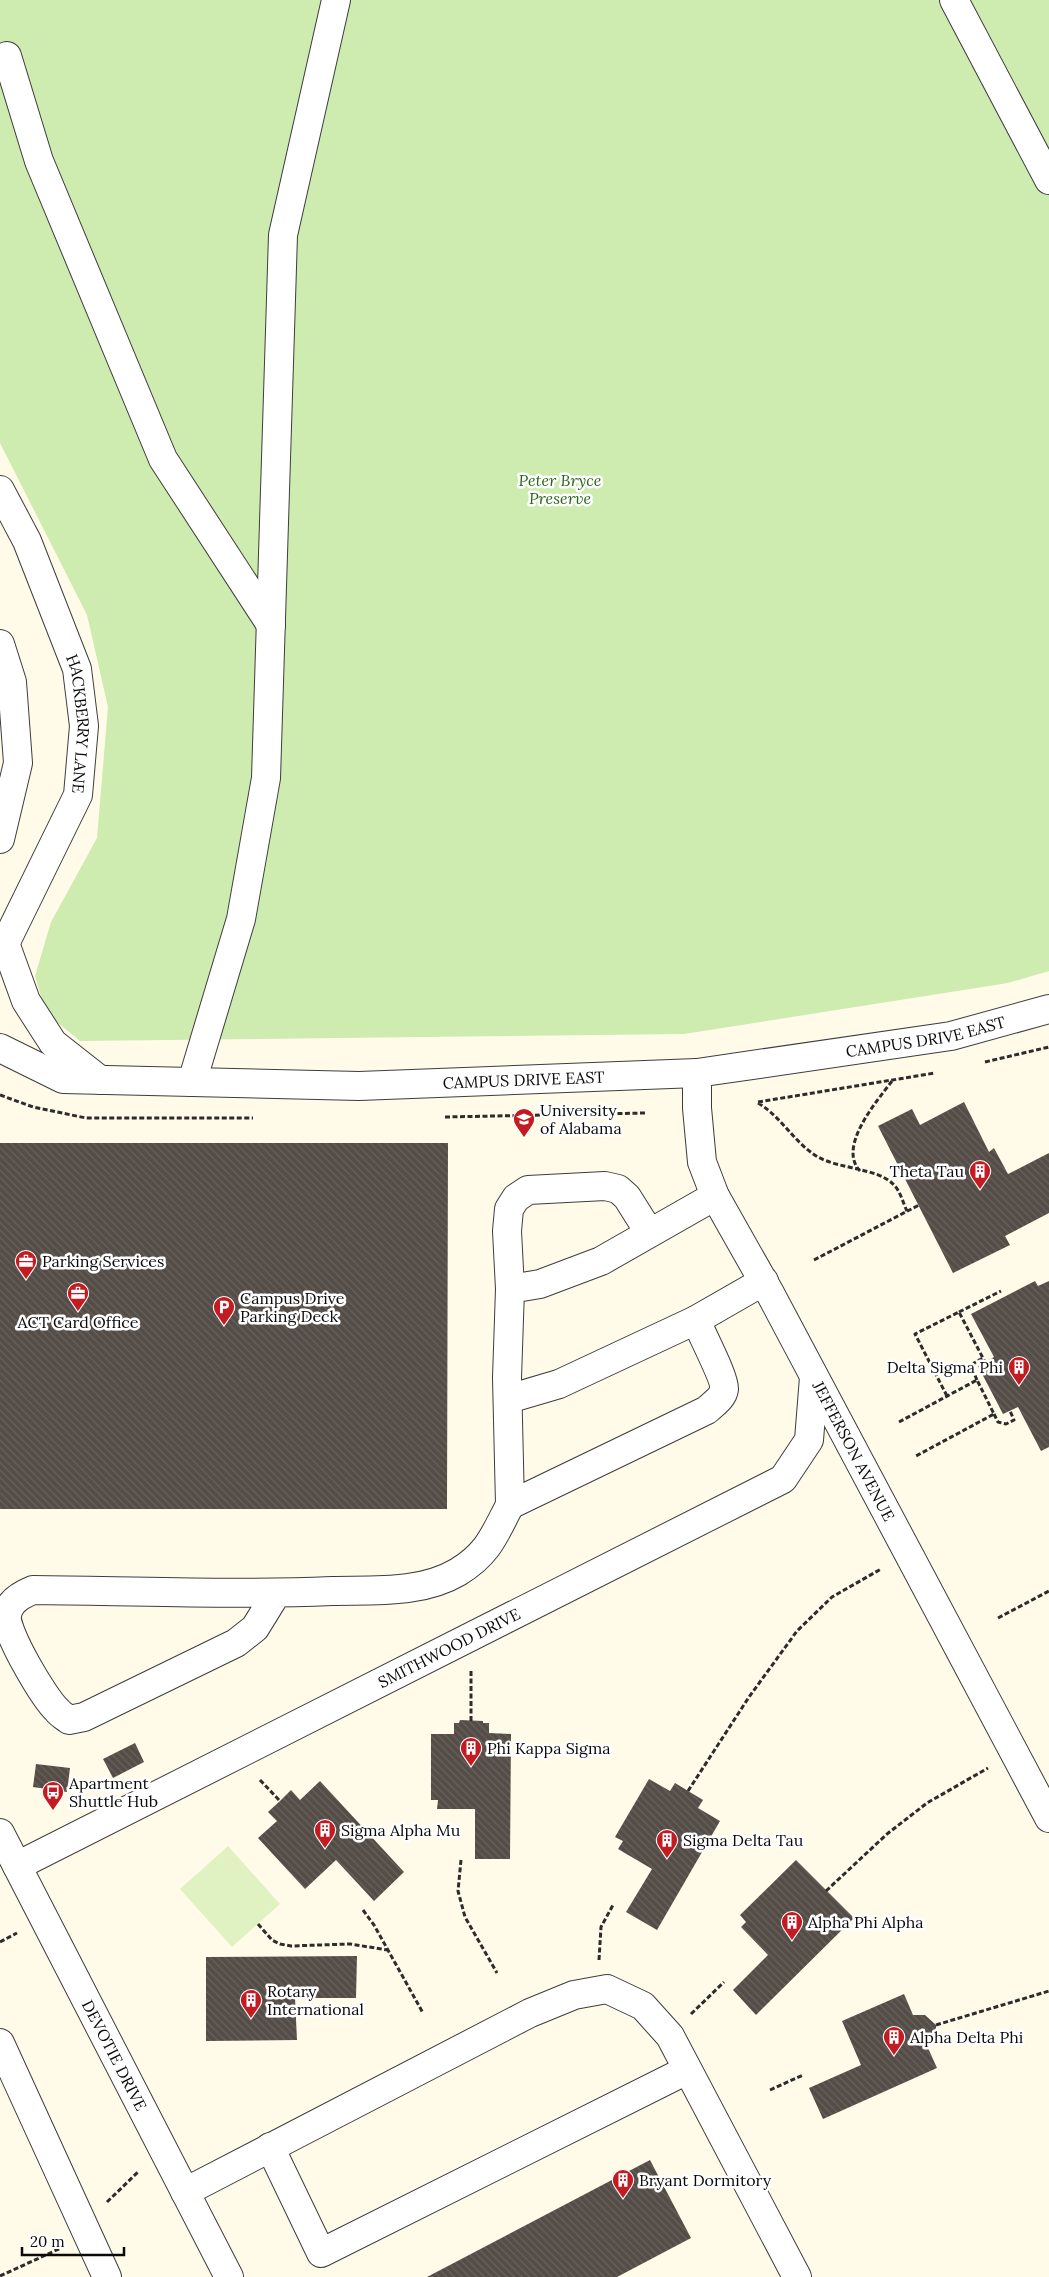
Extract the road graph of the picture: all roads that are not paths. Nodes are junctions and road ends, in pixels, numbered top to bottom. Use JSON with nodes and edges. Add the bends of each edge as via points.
{"nodes":[{"id":1,"x":336,"y":0,"type":"edge"},
{"id":2,"x":954,"y":0,"type":"edge"},
{"id":3,"x":7,"y":56,"type":"dead end"},
{"id":4,"x":1049,"y":180,"type":"edge"},
{"id":5,"x":0,"y":490,"type":"edge"},
{"id":6,"x":271,"y":625,"type":"junction"},
{"id":7,"x":0,"y":644,"type":"edge"},
{"id":8,"x":0,"y":839,"type":"edge"},
{"id":9,"x":3,"y":949,"type":"edge"},
{"id":10,"x":1049,"y":1009,"type":"edge"},
{"id":11,"x":0,"y":1048,"type":"edge"},
{"id":12,"x":697,"y":1073,"type":"junction"},
{"id":13,"x":100,"y":1080,"type":"junction"},
{"id":14,"x":192,"y":1082,"type":"junction"},
{"id":15,"x":715,"y":1196,"type":"junction"},
{"id":16,"x":649,"y":1232,"type":"junction"},
{"id":17,"x":764,"y":1282,"type":"junction"},
{"id":18,"x":510,"y":1289,"type":"junction"},
{"id":19,"x":696,"y":1320,"type":"junction"},
{"id":20,"x":814,"y":1377,"type":"junction"},
{"id":21,"x":508,"y":1399,"type":"junction"},
{"id":22,"x":510,"y":1505,"type":"junction"},
{"id":23,"x":276,"y":1594,"type":"junction"},
{"id":24,"x":1049,"y":1818,"type":"edge"},
{"id":25,"x":0,"y":1833,"type":"edge"},
{"id":26,"x":17,"y":1866,"type":"junction"},
{"id":27,"x":0,"y":2043,"type":"edge"},
{"id":28,"x":688,"y":2070,"type":"junction"},
{"id":29,"x":270,"y":2147,"type":"junction"},
{"id":30,"x":185,"y":2192,"type":"junction"},
{"id":31,"x":107,"y":2277,"type":"edge"},
{"id":32,"x":229,"y":2277,"type":"edge"},
{"id":33,"x":797,"y":2277,"type":"edge"}],
"edges":[{"from":1,"to":6,"type":"street","via":[[282,235]]},
{"from":2,"to":4,"type":"street"},
{"from":3,"to":6,"type":"street","via":[[39,161],[163,459]]},
{"from":5,"to":9,"type":"street","name":"HACKBERRY LANE","via":[[26,541],[77,669],[84,726],[78,794]]},
{"from":6,"to":14,"type":"street","via":[[266,778],[241,919]]},
{"from":7,"to":8,"type":"street","via":[[12,682],[18,764]]},
{"from":9,"to":13,"type":"street","via":[[26,1001],[53,1043]]},
{"from":10,"to":12,"type":"street","name":"CAMPUS DRIVE EAST","via":[[951,1036]]},
{"from":11,"to":13,"type":"street","name":"CAMPUS DRIVE EAST","via":[[63,1079]]},
{"from":12,"to":14,"type":"street","name":"CAMPUS DRIVE EAST","via":[[358,1086]]},
{"from":12,"to":15,"type":"street","name":"JEFFERSON AVENUE","via":[[702,1162]]},
{"from":13,"to":14,"type":"street","name":"CAMPUS DRIVE EAST"},
{"from":15,"to":16,"type":"street"},
{"from":15,"to":17,"type":"street","name":"JEFFERSON AVENUE"},
{"from":16,"to":18,"type":"street","via":[[601,1261],[540,1284]]},
{"from":16,"to":18,"type":"street","via":[[627,1197],[618,1189],[605,1186],[528,1190],[516,1198],[509,1209]]},
{"from":17,"to":19,"type":"street"},
{"from":17,"to":20,"type":"street","name":"JEFFERSON AVENUE"},
{"from":18,"to":21,"type":"street"},
{"from":19,"to":21,"type":"street","via":[[558,1384]]},
{"from":19,"to":22,"type":"street","via":[[720,1372],[724,1388],[721,1397],[707,1410]]},
{"from":20,"to":24,"type":"street","name":"JEFFERSON AVENUE"},
{"from":20,"to":26,"type":"street","name":"SMITHWOOD DRIVE","via":[[809,1440],[783,1479]]},
{"from":21,"to":22,"type":"street"},
{"from":22,"to":23,"type":"street","via":[[490,1544],[480,1556],[435,1582],[410,1588]]},
{"from":23,"to":23,"type":"street","via":[[33,1590],[21,1595],[7,1615],[10,1631],[48,1698],[69,1720],[98,1711],[236,1643],[256,1628]]},
{"from":25,"to":26,"type":"street","name":"DEVOTIE DRIVE"},
{"from":26,"to":30,"type":"street","name":"DEVOTIE DRIVE"},
{"from":27,"to":31,"type":"street"},
{"from":28,"to":29,"type":"street","via":[[670,2036],[644,2006],[607,1989],[574,1995],[530,2013]]},
{"from":28,"to":29,"type":"street","via":[[321,2253]]},
{"from":28,"to":33,"type":"street"},
{"from":29,"to":30,"type":"street"},
{"from":30,"to":32,"type":"street","name":"DEVOTIE DRIVE"}]}
